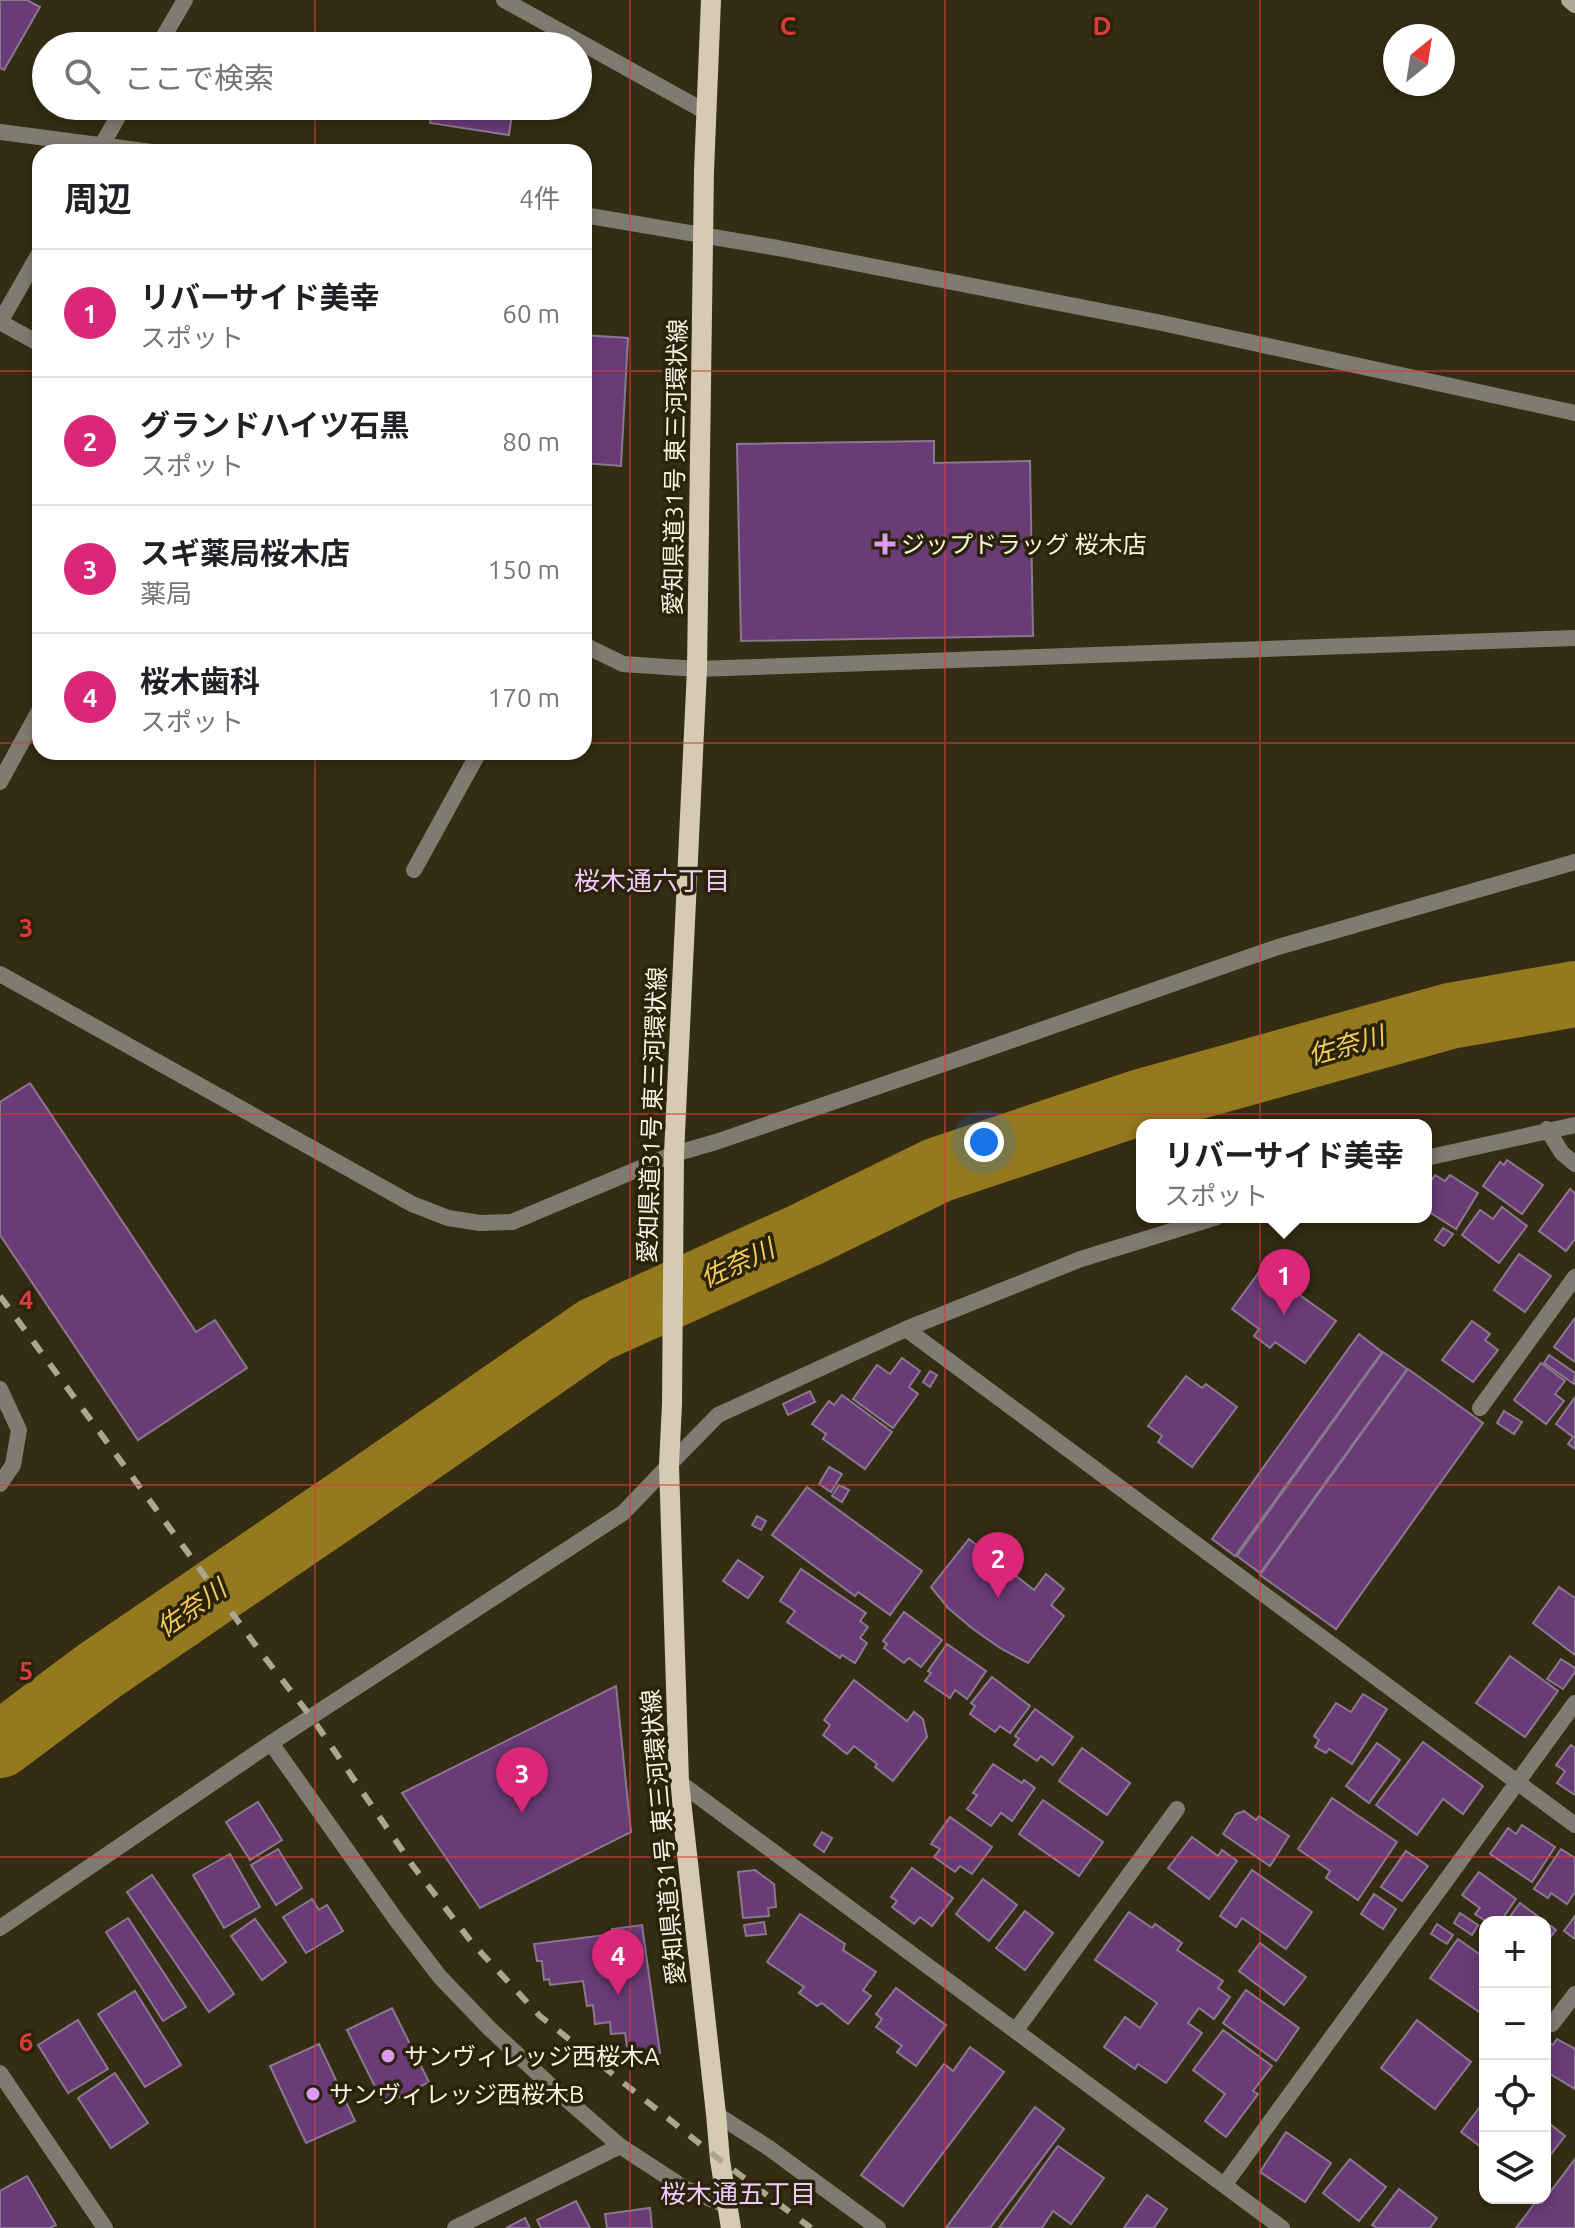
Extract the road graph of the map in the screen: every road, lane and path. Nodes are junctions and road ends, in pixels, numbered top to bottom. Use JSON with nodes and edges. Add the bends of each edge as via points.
{"nodes":[{"id":1,"x":185,"y":0,"type":"edge"},
{"id":2,"x":504,"y":0,"type":"edge"},
{"id":3,"x":711,"y":0,"type":"edge"},
{"id":4,"x":1569,"y":0,"type":"edge"},
{"id":5,"x":1575,"y":5,"type":"edge"},
{"id":6,"x":166,"y":32,"type":"edge"},
{"id":7,"x":562,"y":32,"type":"edge"},
{"id":8,"x":592,"y":49,"type":"edge"},
{"id":9,"x":706,"y":112,"type":"junction"},
{"id":10,"x":116,"y":120,"type":"edge"},
{"id":11,"x":0,"y":132,"type":"edge"},
{"id":12,"x":75,"y":144,"type":"edge"},
{"id":13,"x":102,"y":144,"type":"edge"},
{"id":14,"x":592,"y":216,"type":"edge"},
{"id":15,"x":705,"y":235,"type":"junction"},
{"id":16,"x":32,"y":266,"type":"edge"},
{"id":17,"x":0,"y":322,"type":"edge"},
{"id":18,"x":32,"y":340,"type":"edge"},
{"id":19,"x":1575,"y":413,"type":"edge"},
{"id":20,"x":1575,"y":638,"type":"edge"},
{"id":21,"x":592,"y":649,"type":"edge"},
{"id":22,"x":697,"y":669,"type":"junction"},
{"id":23,"x":32,"y":724,"type":"edge"},
{"id":24,"x":475,"y":760,"type":"edge"},
{"id":25,"x":0,"y":782,"type":"edge"},
{"id":26,"x":1575,"y":862,"type":"edge"},
{"id":27,"x":414,"y":870,"type":"dead end"},
{"id":28,"x":0,"y":974,"type":"edge"},
{"id":29,"x":1575,"y":1125,"type":"edge"},
{"id":30,"x":1547,"y":1129,"type":"junction"},
{"id":31,"x":674,"y":1154,"type":"junction"},
{"id":32,"x":1432,"y":1157,"type":"edge"},
{"id":33,"x":1575,"y":1164,"type":"edge"},
{"id":34,"x":1198,"y":1223,"type":"edge"},
{"id":35,"x":1575,"y":1277,"type":"edge"},
{"id":36,"x":906,"y":1329,"type":"junction"},
{"id":37,"x":0,"y":1389,"type":"edge"},
{"id":38,"x":1480,"y":1408,"type":"dead end"},
{"id":39,"x":669,"y":1465,"type":"junction"},
{"id":40,"x":0,"y":1484,"type":"edge"},
{"id":41,"x":1575,"y":1703,"type":"edge"},
{"id":42,"x":271,"y":1743,"type":"junction"},
{"id":43,"x":679,"y":1782,"type":"junction"},
{"id":44,"x":1517,"y":1782,"type":"junction"},
{"id":45,"x":1177,"y":1809,"type":"dead end"},
{"id":46,"x":1575,"y":1825,"type":"edge"},
{"id":47,"x":0,"y":1928,"type":"edge"},
{"id":48,"x":1575,"y":1994,"type":"edge"},
{"id":49,"x":1552,"y":2024,"type":"dead end"},
{"id":50,"x":1016,"y":2030,"type":"junction"},
{"id":51,"x":0,"y":2073,"type":"edge"},
{"id":52,"x":716,"y":2114,"type":"junction"},
{"id":53,"x":620,"y":2146,"type":"junction"},
{"id":54,"x":1225,"y":2184,"type":"junction"},
{"id":55,"x":728,"y":2206,"type":"junction"},
{"id":56,"x":105,"y":2228,"type":"edge"},
{"id":57,"x":455,"y":2228,"type":"edge"},
{"id":58,"x":731,"y":2228,"type":"edge"},
{"id":59,"x":878,"y":2228,"type":"edge"},
{"id":60,"x":1282,"y":2228,"type":"edge"}],
"edges":[{"from":1,"to":6,"type":"street"},
{"from":2,"to":7,"type":"street"},
{"from":3,"to":9,"type":"main road","name":"愛知県道31号 東三河環状線"},
{"from":4,"to":5,"type":"main road"},
{"from":8,"to":9,"type":"street"},
{"from":9,"to":15,"type":"main road","name":"愛知県道31号 東三河環状線"},
{"from":10,"to":13,"type":"street"},
{"from":11,"to":12,"type":"street"},
{"from":14,"to":15,"type":"street"},
{"from":15,"to":19,"type":"street","via":[[1162,323]]},
{"from":15,"to":22,"type":"main road","name":"愛知県道31号 東三河環状線"},
{"from":16,"to":17,"type":"street"},
{"from":17,"to":18,"type":"street"},
{"from":20,"to":22,"type":"street"},
{"from":21,"to":22,"type":"street","via":[[623,664]]},
{"from":22,"to":31,"type":"main road","name":"愛知県道31号 東三河環状線"},
{"from":23,"to":25,"type":"street"},
{"from":24,"to":27,"type":"street"},
{"from":26,"to":31,"type":"street","via":[[1278,947]]},
{"from":28,"to":31,"type":"street","via":[[412,1204],[448,1218],[512,1222]]},
{"from":29,"to":30,"type":"street"},
{"from":30,"to":32,"type":"street"},
{"from":30,"to":33,"type":"street"},
{"from":31,"to":39,"type":"main road","name":"愛知県道31号 東三河環状線"},
{"from":34,"to":36,"type":"street","via":[[1081,1259]]},
{"from":35,"to":38,"type":"street"},
{"from":36,"to":39,"type":"street","via":[[718,1415]]},
{"from":36,"to":44,"type":"street"},
{"from":37,"to":40,"type":"street","via":[[19,1430],[13,1465]]},
{"from":39,"to":42,"type":"street","via":[[623,1513]]},
{"from":39,"to":43,"type":"main road","name":"愛知県道31号 東三河環状線"},
{"from":41,"to":44,"type":"street"},
{"from":42,"to":47,"type":"street"},
{"from":42,"to":53,"type":"street","via":[[440,1977]]},
{"from":43,"to":50,"type":"street"},
{"from":43,"to":52,"type":"main road","name":"愛知県道31号 東三河環状線"},
{"from":44,"to":46,"type":"street"},
{"from":44,"to":54,"type":"street"},
{"from":45,"to":50,"type":"street"},
{"from":48,"to":49,"type":"street"},
{"from":50,"to":54,"type":"street"},
{"from":51,"to":56,"type":"street"},
{"from":52,"to":55,"type":"main road","name":"愛知県道31号 東三河環状線"},
{"from":52,"to":59,"type":"street"},
{"from":53,"to":55,"type":"street","via":[[686,2189]]},
{"from":53,"to":57,"type":"street"},
{"from":54,"to":60,"type":"street"},
{"from":55,"to":58,"type":"main road","name":"愛知県道31号 東三河環状線"}]}
